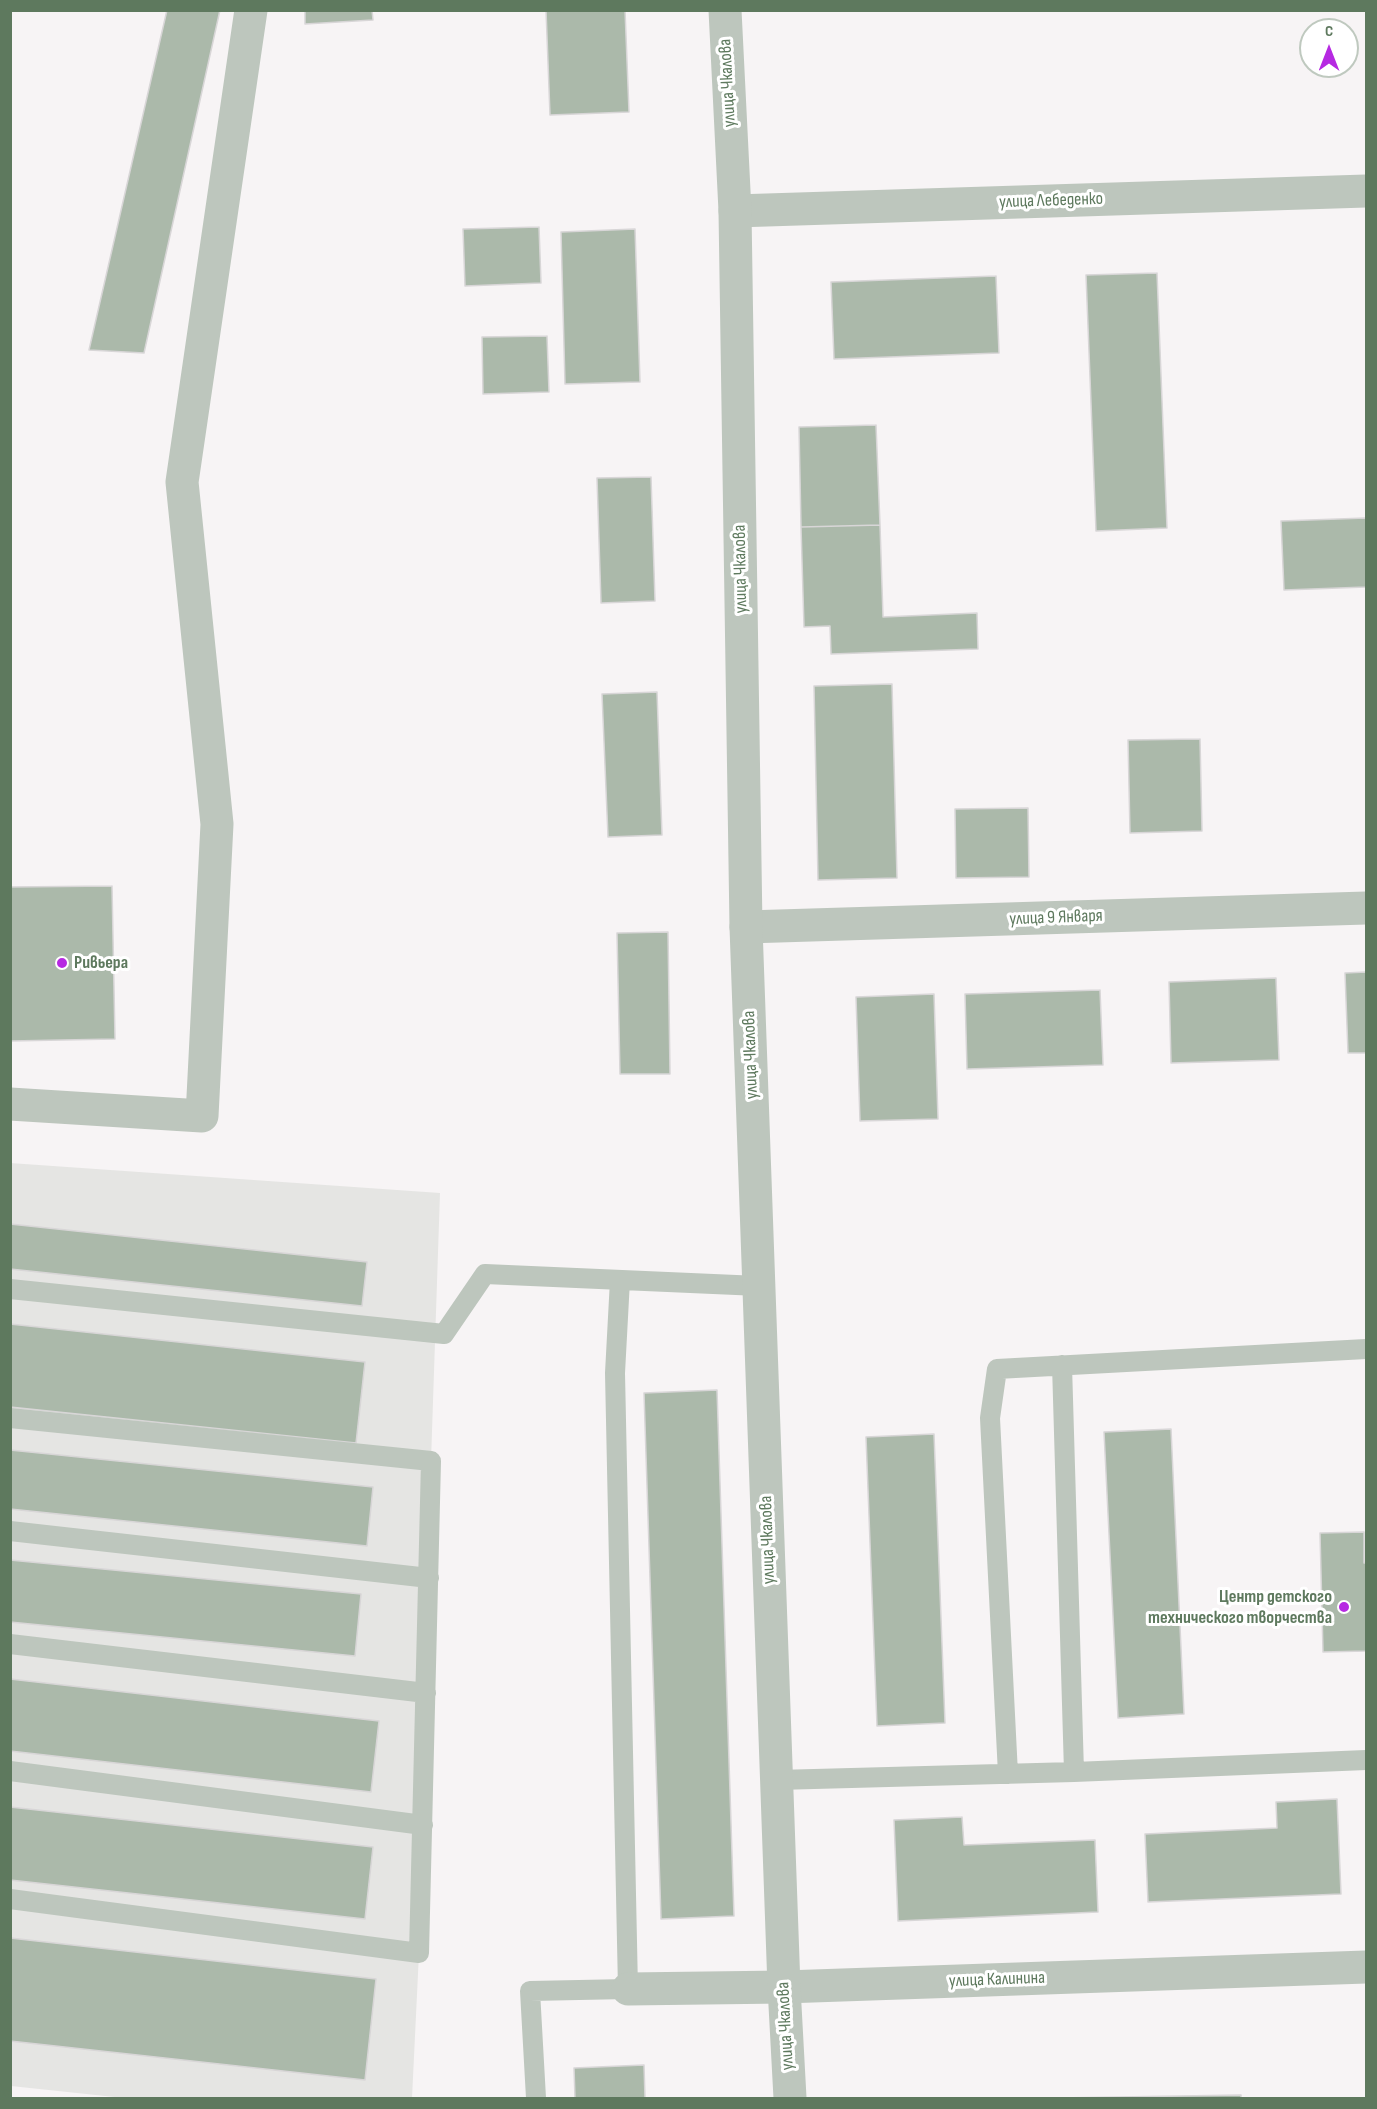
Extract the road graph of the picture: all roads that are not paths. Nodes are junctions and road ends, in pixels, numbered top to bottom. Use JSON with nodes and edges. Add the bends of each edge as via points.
{"nodes":[{"id":1,"x":251,"y":10,"type":"edge"},
{"id":2,"x":724,"y":10,"type":"edge"},
{"id":3,"x":1366,"y":191,"type":"edge"},
{"id":4,"x":735,"y":211,"type":"junction"},
{"id":5,"x":1366,"y":908,"type":"edge"},
{"id":6,"x":746,"y":927,"type":"junction"},
{"id":7,"x":10,"y":1104,"type":"edge"},
{"id":8,"x":620,"y":1280,"type":"junction"},
{"id":9,"x":759,"y":1286,"type":"junction"},
{"id":10,"x":10,"y":1289,"type":"edge"},
{"id":11,"x":1366,"y":1349,"type":"edge"},
{"id":12,"x":1062,"y":1365,"type":"junction"},
{"id":13,"x":10,"y":1418,"type":"edge"},
{"id":14,"x":10,"y":1531,"type":"edge"},
{"id":15,"x":429,"y":1578,"type":"junction"},
{"id":16,"x":10,"y":1644,"type":"edge"},
{"id":17,"x":426,"y":1693,"type":"junction"},
{"id":18,"x":1366,"y":1760,"type":"edge"},
{"id":19,"x":10,"y":1771,"type":"edge"},
{"id":20,"x":1074,"y":1772,"type":"junction"},
{"id":21,"x":1008,"y":1774,"type":"junction"},
{"id":22,"x":777,"y":1780,"type":"junction"},
{"id":23,"x":423,"y":1826,"type":"junction"},
{"id":24,"x":10,"y":1899,"type":"edge"},
{"id":25,"x":1366,"y":1967,"type":"edge"},
{"id":26,"x":784,"y":1987,"type":"junction"},
{"id":27,"x":628,"y":1989,"type":"junction"},
{"id":28,"x":536,"y":2098,"type":"edge"},
{"id":29,"x":790,"y":2098,"type":"edge"}],
"edges":[{"from":1,"to":7,"type":"street","via":[[182,482],[217,824],[202,1116]]},
{"from":2,"to":4,"type":"street","name":"улица Чкалова"},
{"from":3,"to":4,"type":"street","name":"улица Лебеденко"},
{"from":4,"to":6,"type":"street","name":"улица Чкалова"},
{"from":5,"to":6,"type":"street","name":"улица 9 Января"},
{"from":6,"to":9,"type":"street","name":"улица Чкалова"},
{"from":8,"to":9,"type":"lane"},
{"from":8,"to":10,"type":"lane","via":[[485,1274],[444,1334]]},
{"from":8,"to":27,"type":"lane","via":[[615,1373]]},
{"from":9,"to":22,"type":"street","name":"улица Чкалова"},
{"from":11,"to":12,"type":"lane"},
{"from":12,"to":20,"type":"lane"},
{"from":12,"to":21,"type":"lane","via":[[997,1369],[990,1418]]},
{"from":13,"to":15,"type":"lane","via":[[431,1461]]},
{"from":14,"to":15,"type":"lane"},
{"from":15,"to":17,"type":"lane"},
{"from":16,"to":17,"type":"lane"},
{"from":17,"to":23,"type":"lane"},
{"from":18,"to":20,"type":"lane"},
{"from":19,"to":23,"type":"lane"},
{"from":20,"to":21,"type":"lane"},
{"from":21,"to":22,"type":"lane"},
{"from":22,"to":26,"type":"street","name":"улица Чкалова"},
{"from":23,"to":24,"type":"lane","via":[[419,1953]]},
{"from":25,"to":26,"type":"street","name":"улица Калинина"},
{"from":26,"to":27,"type":"street","name":"улица Калинина"},
{"from":26,"to":29,"type":"street","name":"улица Чкалова"},
{"from":27,"to":28,"type":"lane","via":[[530,1991]]}]}
